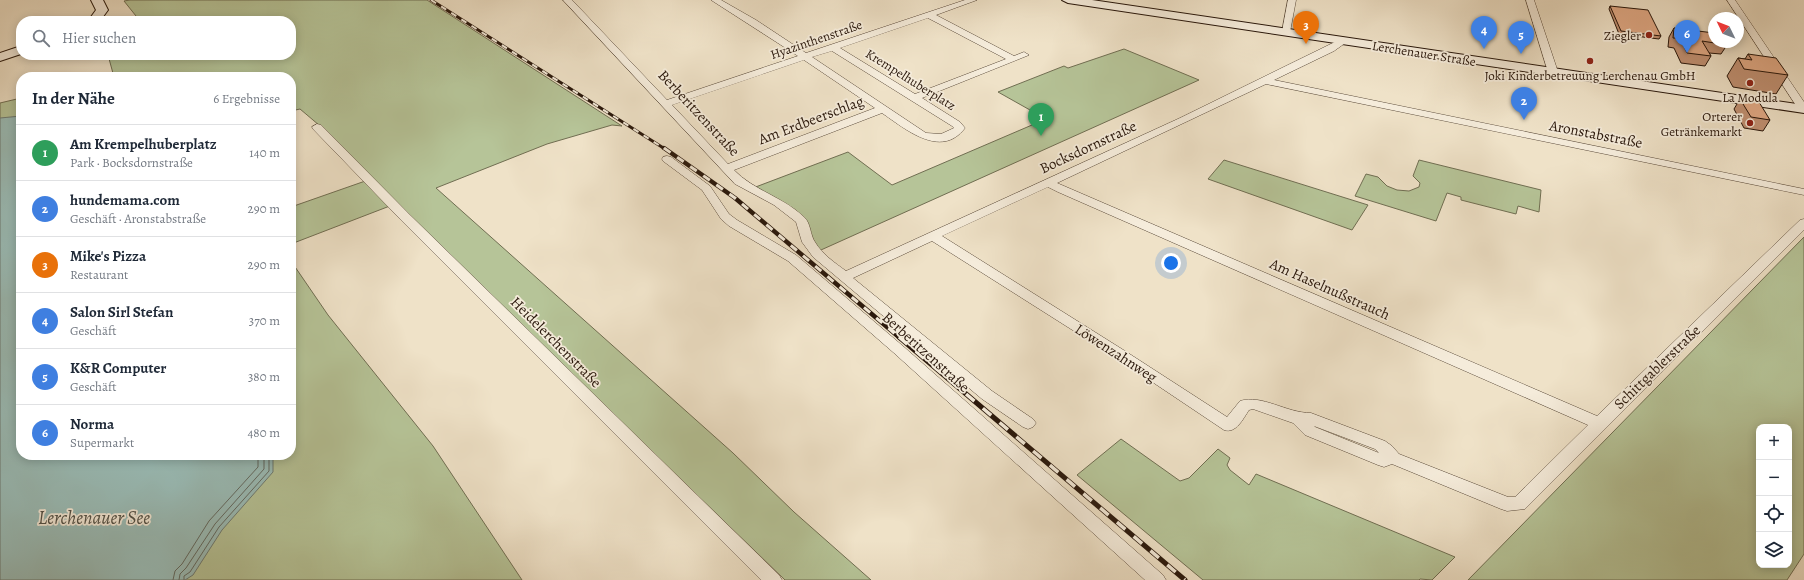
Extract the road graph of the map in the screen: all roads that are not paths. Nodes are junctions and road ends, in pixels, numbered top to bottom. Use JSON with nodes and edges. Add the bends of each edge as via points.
{"nodes":[{"id":1,"x":97,"y":0,"type":"edge"},
{"id":2,"x":567,"y":0,"type":"edge"},
{"id":3,"x":715,"y":0,"type":"edge"},
{"id":4,"x":973,"y":0,"type":"edge"},
{"id":5,"x":1068,"y":0,"type":"edge"},
{"id":6,"x":1292,"y":0,"type":"edge"},
{"id":7,"x":1530,"y":0,"type":"edge"},
{"id":8,"x":1731,"y":0,"type":"edge"},
{"id":9,"x":930,"y":15,"type":"junction"},
{"id":10,"x":98,"y":16,"type":"edge"},
{"id":11,"x":1286,"y":32,"type":"junction"},
{"id":12,"x":1342,"y":41,"type":"junction"},
{"id":13,"x":832,"y":47,"type":"junction"},
{"id":14,"x":16,"y":52,"type":"edge"},
{"id":15,"x":1024,"y":55,"type":"dead end"},
{"id":16,"x":0,"y":57,"type":"edge"},
{"id":17,"x":804,"y":57,"type":"junction"},
{"id":18,"x":1014,"y":59,"type":"junction"},
{"id":19,"x":1553,"y":72,"type":"junction"},
{"id":20,"x":1265,"y":80,"type":"junction"},
{"id":21,"x":914,"y":98,"type":"junction"},
{"id":22,"x":667,"y":103,"type":"junction"},
{"id":23,"x":1803,"y":108,"type":"edge"},
{"id":24,"x":883,"y":109,"type":"junction"},
{"id":25,"x":317,"y":127,"type":"dead end"},
{"id":26,"x":667,"y":159,"type":"dead end"},
{"id":27,"x":728,"y":168,"type":"junction"},
{"id":28,"x":1048,"y":182,"type":"junction"},
{"id":29,"x":1804,"y":192,"type":"edge"},
{"id":30,"x":1804,"y":223,"type":"edge"},
{"id":31,"x":932,"y":236,"type":"junction"},
{"id":32,"x":844,"y":277,"type":"junction"},
{"id":33,"x":1028,"y":423,"type":"dead end"},
{"id":34,"x":1600,"y":424,"type":"junction"},
{"id":35,"x":1507,"y":504,"type":"joint"},
{"id":36,"x":773,"y":580,"type":"edge"},
{"id":37,"x":1158,"y":580,"type":"edge"}],
"edges":[{"from":1,"to":10,"type":"main road","via":[[102,10]]},
{"from":2,"to":22,"type":"street","name":"Berberitzenstraße"},
{"from":3,"to":17,"type":"street","name":"Krempelhuberplatz"},
{"from":4,"to":9,"type":"street","name":"Hyazinthenstraße"},
{"from":5,"to":11,"type":"main road","name":"Lerchenauer Straße"},
{"from":6,"to":11,"type":"street"},
{"from":7,"to":19,"type":"street"},
{"from":8,"to":23,"type":"street"},
{"from":9,"to":13,"type":"street","name":"Hyazinthenstraße"},
{"from":9,"to":18,"type":"street"},
{"from":11,"to":12,"type":"main road","name":"Lerchenauer Straße"},
{"from":12,"to":19,"type":"main road","name":"Lerchenauer Straße"},
{"from":12,"to":20,"type":"street","name":"Bocksdornstraße","via":[[1331,49]]},
{"from":13,"to":17,"type":"street","name":"Hyazinthenstraße"},
{"from":13,"to":21,"type":"street","name":"Krempelhuberplatz"},
{"from":14,"to":16,"type":"main road"},
{"from":15,"to":18,"type":"street"},
{"from":17,"to":22,"type":"street","name":"Hyazinthenstraße"},
{"from":17,"to":24,"type":"street","name":"Krempelhuberplatz"},
{"from":18,"to":21,"type":"street"},
{"from":19,"to":23,"type":"main road","name":"Lerchenauer Straße"},
{"from":20,"to":28,"type":"street","name":"Bocksdornstraße"},
{"from":20,"to":29,"type":"street","name":"Aronstabstraße"},
{"from":21,"to":24,"type":"street","name":"Krempelhuberplatz","via":[[960,128],[938,139],[929,138]]},
{"from":22,"to":27,"type":"street","name":"Berberitzenstraße"},
{"from":24,"to":27,"type":"street","name":"Am Erdbeerschlag"},
{"from":25,"to":36,"type":"street","name":"Heidelerchenstraße"},
{"from":26,"to":37,"type":"street","name":"Berberitzenstraße","via":[[706,188],[725,216],[733,223],[798,263]]},
{"from":27,"to":32,"type":"street","name":"Berberitzenstraße","via":[[739,182],[778,203],[801,220],[808,242],[817,254]]},
{"from":28,"to":31,"type":"street","name":"Bocksdornstraße"},
{"from":28,"to":34,"type":"street","name":"Am Haselnußstrauch"},
{"from":30,"to":34,"type":"street","name":"Schittgablerstraße"},
{"from":31,"to":32,"type":"street","name":"Bocksdornstraße"},
{"from":31,"to":35,"type":"street","name":"Löwenzahnweg","via":[[1229,426],[1246,405],[1253,404],[1298,419],[1310,431],[1384,461],[1393,458]]},
{"from":32,"to":33,"type":"street","name":"Berberitzenstraße","via":[[987,395]]},
{"from":34,"to":35,"type":"street","name":"Schittgablerstraße","via":[[1520,504]]}]}
